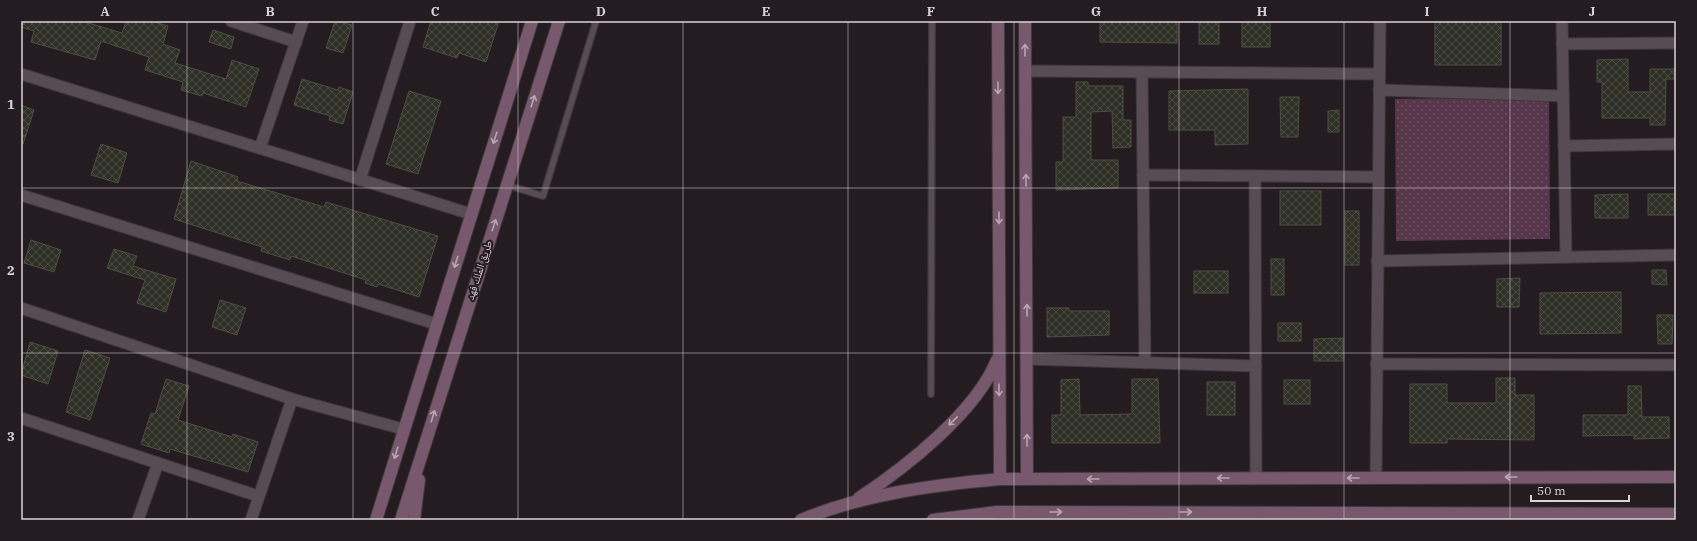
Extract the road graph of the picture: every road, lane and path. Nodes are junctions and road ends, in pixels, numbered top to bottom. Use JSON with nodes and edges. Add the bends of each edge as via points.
{"nodes":[{"id":1,"x":232,"y":21,"type":"edge"},
{"id":2,"x":303,"y":21,"type":"edge"},
{"id":3,"x":410,"y":21,"type":"edge"},
{"id":4,"x":532,"y":21,"type":"edge"},
{"id":5,"x":559,"y":21,"type":"edge"},
{"id":6,"x":596,"y":21,"type":"edge"},
{"id":7,"x":932,"y":21,"type":"edge"},
{"id":8,"x":998,"y":21,"type":"edge"},
{"id":9,"x":1025,"y":21,"type":"edge"},
{"id":10,"x":1380,"y":21,"type":"edge"},
{"id":11,"x":1562,"y":21,"type":"edge"},
{"id":12,"x":296,"y":42,"type":"junction"},
{"id":13,"x":1676,"y":43,"type":"edge"},
{"id":14,"x":1562,"y":44,"type":"junction"},
{"id":15,"x":1025,"y":71,"type":"junction"},
{"id":16,"x":1142,"y":72,"type":"junction"},
{"id":17,"x":21,"y":74,"type":"edge"},
{"id":18,"x":1379,"y":74,"type":"junction"},
{"id":19,"x":1379,"y":90,"type":"junction"},
{"id":20,"x":1563,"y":96,"type":"junction"},
{"id":21,"x":1676,"y":144,"type":"edge"},
{"id":22,"x":1564,"y":146,"type":"junction"},
{"id":23,"x":260,"y":148,"type":"junction"},
{"id":24,"x":1143,"y":175,"type":"junction"},
{"id":25,"x":1255,"y":176,"type":"junction"},
{"id":26,"x":1378,"y":177,"type":"junction"},
{"id":27,"x":360,"y":180,"type":"junction"},
{"id":28,"x":506,"y":185,"type":"junction"},
{"id":29,"x":21,"y":195,"type":"edge"},
{"id":30,"x":471,"y":214,"type":"junction"},
{"id":31,"x":1676,"y":255,"type":"edge"},
{"id":32,"x":1566,"y":257,"type":"junction"},
{"id":33,"x":1377,"y":261,"type":"junction"},
{"id":34,"x":21,"y":308,"type":"edge"},
{"id":35,"x":436,"y":324,"type":"junction"},
{"id":36,"x":999,"y":355,"type":"junction"},
{"id":37,"x":1027,"y":359,"type":"junction"},
{"id":38,"x":1144,"y":363,"type":"junction"},
{"id":39,"x":1376,"y":364,"type":"junction"},
{"id":40,"x":1676,"y":364,"type":"edge"},
{"id":41,"x":1256,"y":366,"type":"junction"},
{"id":42,"x":931,"y":394,"type":"dead end"},
{"id":43,"x":292,"y":399,"type":"junction"},
{"id":44,"x":21,"y":418,"type":"edge"},
{"id":45,"x":403,"y":429,"type":"junction"},
{"id":46,"x":424,"y":444,"type":"junction"},
{"id":47,"x":158,"y":463,"type":"junction"},
{"id":48,"x":1676,"y":477,"type":"edge"},
{"id":49,"x":1256,"y":478,"type":"junction"},
{"id":50,"x":1376,"y":478,"type":"junction"},
{"id":51,"x":1000,"y":479,"type":"junction"},
{"id":52,"x":1027,"y":479,"type":"junction"},
{"id":53,"x":258,"y":496,"type":"junction"},
{"id":54,"x":848,"y":505,"type":"junction"},
{"id":55,"x":1134,"y":512,"type":"junction"},
{"id":56,"x":1676,"y":514,"type":"edge"},
{"id":57,"x":1008,"y":516,"type":"edge"},
{"id":58,"x":1031,"y":516,"type":"edge"},
{"id":59,"x":1253,"y":516,"type":"edge"},
{"id":60,"x":1370,"y":517,"type":"edge"},
{"id":61,"x":138,"y":520,"type":"edge"},
{"id":62,"x":250,"y":520,"type":"edge"},
{"id":63,"x":376,"y":520,"type":"edge"},
{"id":64,"x":401,"y":520,"type":"edge"},
{"id":65,"x":414,"y":520,"type":"edge"},
{"id":66,"x":801,"y":520,"type":"edge"},
{"id":67,"x":933,"y":520,"type":"edge"},
{"id":68,"x":1119,"y":520,"type":"edge"}],
"edges":[{"from":1,"to":12,"type":"street"},
{"from":2,"to":12,"type":"street"},
{"from":3,"to":27,"type":"street"},
{"from":4,"to":30,"type":"street","one_way":true},
{"from":28,"to":5,"type":"street","name":"طريق الملك فهد","one_way":true},
{"from":6,"to":28,"type":"lane","via":[[543,196]]},
{"from":7,"to":42,"type":"lane"},
{"from":8,"to":36,"type":"street","one_way":true},
{"from":15,"to":9,"type":"street","one_way":true},
{"from":10,"to":18,"type":"street"},
{"from":11,"to":14,"type":"street"},
{"from":12,"to":23,"type":"street"},
{"from":13,"to":14,"type":"street"},
{"from":14,"to":20,"type":"street"},
{"from":15,"to":16,"type":"street"},
{"from":37,"to":15,"type":"street","one_way":true},
{"from":16,"to":18,"type":"street"},
{"from":16,"to":24,"type":"street"},
{"from":17,"to":23,"type":"street"},
{"from":18,"to":19,"type":"street"},
{"from":19,"to":20,"type":"street"},
{"from":19,"to":26,"type":"street"},
{"from":20,"to":22,"type":"street"},
{"from":21,"to":22,"type":"street"},
{"from":22,"to":32,"type":"street"},
{"from":23,"to":27,"type":"street"},
{"from":24,"to":25,"type":"street"},
{"from":24,"to":38,"type":"street"},
{"from":25,"to":26,"type":"street"},
{"from":25,"to":41,"type":"street"},
{"from":26,"to":33,"type":"street"},
{"from":27,"to":30,"type":"street"},
{"from":46,"to":28,"type":"street","name":"طريق الملك فهد","one_way":true},
{"from":29,"to":35,"type":"street"},
{"from":30,"to":35,"type":"street","one_way":true},
{"from":31,"to":32,"type":"street"},
{"from":32,"to":33,"type":"street"},
{"from":33,"to":39,"type":"street"},
{"from":34,"to":43,"type":"street"},
{"from":35,"to":45,"type":"street"},
{"from":36,"to":51,"type":"street","one_way":true},
{"from":36,"to":54,"type":"street","one_way":true,"via":[[991,375],[956,418],[889,478]]},
{"from":37,"to":38,"type":"street"},
{"from":52,"to":37,"type":"street","one_way":true},
{"from":38,"to":41,"type":"street"},
{"from":39,"to":40,"type":"street"},
{"from":39,"to":50,"type":"street"},
{"from":41,"to":49,"type":"street"},
{"from":43,"to":45,"type":"street"},
{"from":43,"to":53,"type":"street"},
{"from":44,"to":47,"type":"street"},
{"from":45,"to":63,"type":"street","one_way":true},
{"from":46,"to":64,"type":"street","name":"طريق الملك فهد"},
{"from":46,"to":65,"type":"street"},
{"from":47,"to":53,"type":"street"},
{"from":47,"to":61,"type":"street"},
{"from":48,"to":50,"type":"street","one_way":true},
{"from":50,"to":49,"type":"street","one_way":true},
{"from":49,"to":52,"type":"street","one_way":true},
{"from":51,"to":52,"type":"street"},
{"from":51,"to":54,"type":"street","via":[[934,485]]},
{"from":53,"to":62,"type":"street"},
{"from":54,"to":66,"type":"street"},
{"from":58,"to":55,"type":"street","one_way":true},
{"from":55,"to":59,"type":"street","one_way":true},
{"from":55,"to":68,"type":"street"},
{"from":56,"to":60,"type":"street"},
{"from":57,"to":58,"type":"street"},
{"from":57,"to":67,"type":"street"},
{"from":59,"to":60,"type":"street"}]}
